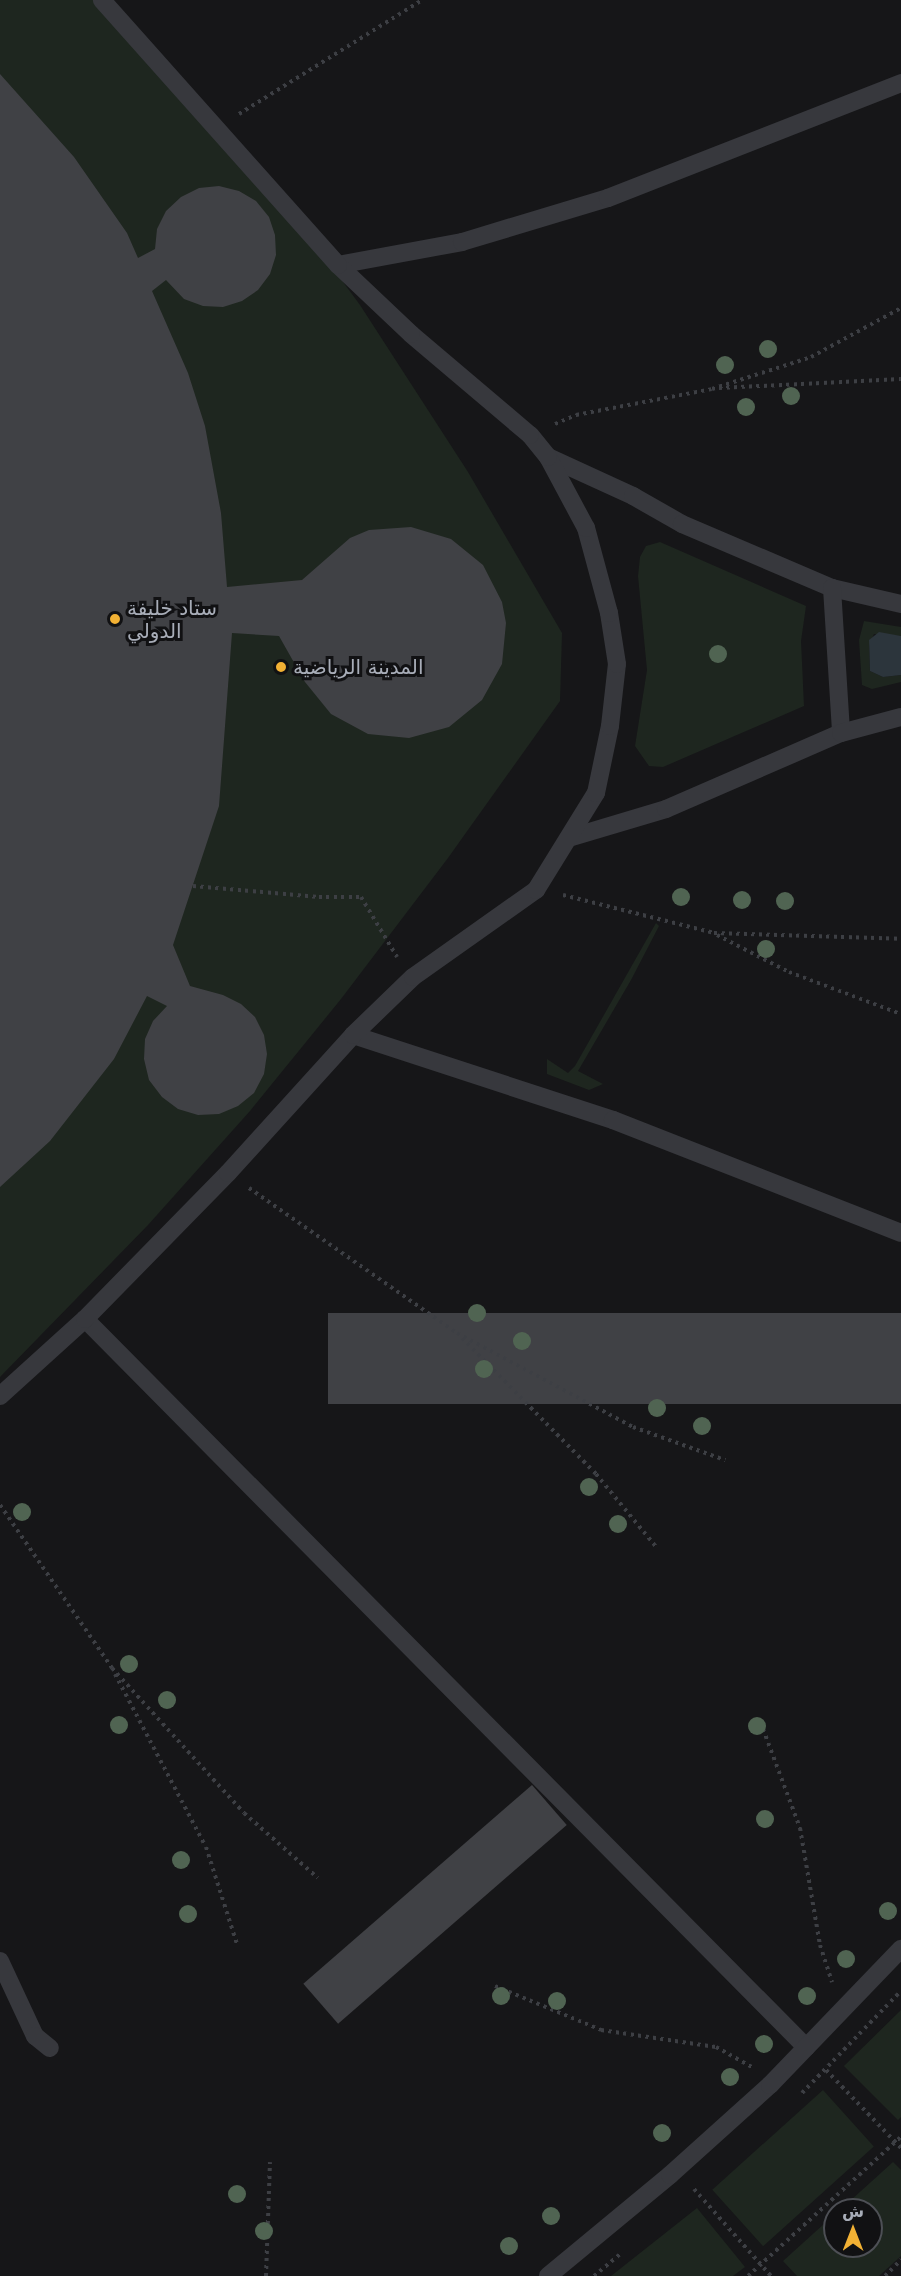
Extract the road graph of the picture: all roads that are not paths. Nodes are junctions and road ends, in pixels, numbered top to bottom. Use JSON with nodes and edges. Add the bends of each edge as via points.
{"nodes":[{"id":1,"x":102,"y":0,"type":"edge"},
{"id":2,"x":901,"y":83,"type":"edge"},
{"id":3,"x":338,"y":265,"type":"junction"},
{"id":4,"x":548,"y":457,"type":"junction"},
{"id":5,"x":832,"y":588,"type":"junction"},
{"id":6,"x":901,"y":604,"type":"edge"},
{"id":7,"x":901,"y":717,"type":"edge"},
{"id":8,"x":841,"y":733,"type":"junction"},
{"id":9,"x":569,"y":838,"type":"junction"},
{"id":10,"x":353,"y":1035,"type":"junction"},
{"id":11,"x":901,"y":1233,"type":"edge"},
{"id":12,"x":84,"y":1319,"type":"junction"},
{"id":13,"x":0,"y":1396,"type":"edge"},
{"id":14,"x":901,"y":1949,"type":"edge"},
{"id":15,"x":0,"y":1961,"type":"edge"},
{"id":16,"x":806,"y":2047,"type":"junction"},
{"id":17,"x":50,"y":2048,"type":"dead end"},
{"id":18,"x":548,"y":2276,"type":"edge"}],
"edges":[{"from":1,"to":3,"type":"lane"},
{"from":2,"to":3,"type":"lane","via":[[608,198],[462,242]]},
{"from":3,"to":4,"type":"lane","via":[[411,334],[530,435]]},
{"from":4,"to":5,"type":"lane","via":[[633,496],[682,524]]},
{"from":4,"to":9,"type":"lane","via":[[586,528],[609,613],[617,664],[610,726],[596,793]]},
{"from":5,"to":6,"type":"lane"},
{"from":5,"to":8,"type":"lane"},
{"from":7,"to":8,"type":"lane"},
{"from":8,"to":9,"type":"lane","via":[[666,809]]},
{"from":9,"to":10,"type":"lane","via":[[536,890],[413,977]]},
{"from":10,"to":11,"type":"lane","via":[[613,1120]]},
{"from":10,"to":12,"type":"lane","via":[[228,1173]]},
{"from":12,"to":13,"type":"lane"},
{"from":12,"to":16,"type":"lane"},
{"from":14,"to":16,"type":"lane"},
{"from":15,"to":17,"type":"lane","via":[[35,2036]]},
{"from":16,"to":18,"type":"lane","via":[[670,2175]]}]}
